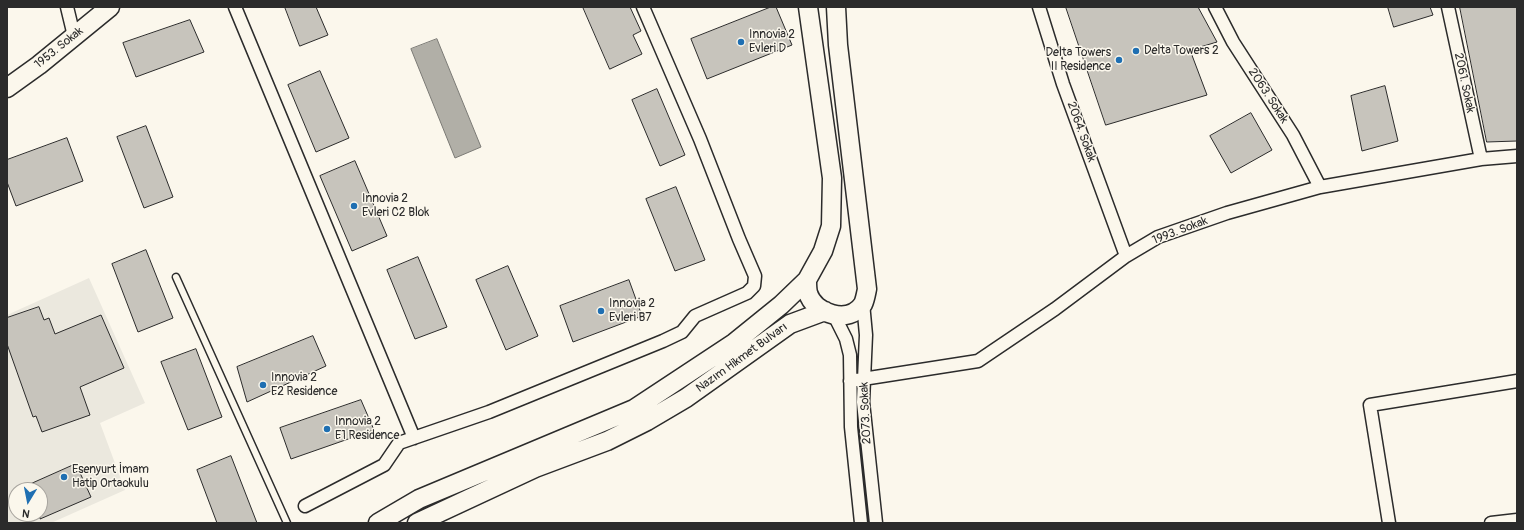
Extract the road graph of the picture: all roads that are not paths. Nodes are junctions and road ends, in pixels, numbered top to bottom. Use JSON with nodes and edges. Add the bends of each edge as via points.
{"nodes":[{"id":1,"x":67,"y":7,"type":"edge"},
{"id":2,"x":110,"y":7,"type":"edge"},
{"id":3,"x":235,"y":7,"type":"edge"},
{"id":4,"x":643,"y":7,"type":"edge"},
{"id":5,"x":808,"y":7,"type":"edge"},
{"id":6,"x":836,"y":7,"type":"edge"},
{"id":7,"x":1039,"y":7,"type":"edge"},
{"id":8,"x":1215,"y":7,"type":"edge"},
{"id":9,"x":1448,"y":7,"type":"edge"},
{"id":10,"x":74,"y":36,"type":"junction"},
{"id":11,"x":7,"y":88,"type":"edge"},
{"id":12,"x":1517,"y":156,"type":"edge"},
{"id":13,"x":1480,"y":159,"type":"junction"},
{"id":14,"x":1320,"y":187,"type":"junction"},
{"id":15,"x":1126,"y":256,"type":"junction"},
{"id":16,"x":176,"y":277,"type":"dead end"},
{"id":17,"x":807,"y":280,"type":"junction"},
{"id":18,"x":863,"y":303,"type":"junction"},
{"id":19,"x":830,"y":313,"type":"junction"},
{"id":20,"x":863,"y":380,"type":"junction"},
{"id":21,"x":850,"y":381,"type":"junction"},
{"id":22,"x":1517,"y":381,"type":"edge"},
{"id":23,"x":414,"y":438,"type":"junction"},
{"id":24,"x":305,"y":506,"type":"dead end"},
{"id":25,"x":1517,"y":520,"type":"edge"},
{"id":26,"x":287,"y":523,"type":"edge"},
{"id":27,"x":378,"y":523,"type":"edge"},
{"id":28,"x":417,"y":523,"type":"edge"},
{"id":29,"x":861,"y":523,"type":"edge"},
{"id":30,"x":876,"y":523,"type":"edge"},
{"id":31,"x":1389,"y":523,"type":"edge"},
{"id":32,"x":1490,"y":523,"type":"edge"}],
"edges":[{"from":1,"to":10,"type":"street"},
{"from":2,"to":10,"type":"main road","name":"1953. Sokak"},
{"from":3,"to":23,"type":"street"},
{"from":4,"to":23,"type":"street","via":[[755,276],[754,286],[747,293],[695,316],[682,332],[663,341],[478,416]]},
{"from":5,"to":17,"type":"main road","name":"Nazım Hikmet Bulvarı","via":[[832,178],[831,226],[823,250]]},
{"from":6,"to":18,"type":"main road","via":[[839,53],[867,289]]},
{"from":7,"to":15,"type":"street","name":"2064. Sokak","via":[[1063,84]]},
{"from":8,"to":14,"type":"street","name":"2063. Sokak","via":[[1233,42],[1292,135]]},
{"from":9,"to":13,"type":"street","name":"2061. Sokak"},
{"from":10,"to":11,"type":"main road","name":"1953. Sokak"},
{"from":12,"to":13,"type":"street","name":"1993. Sokak"},
{"from":13,"to":14,"type":"street","name":"1993. Sokak"},
{"from":14,"to":15,"type":"street","name":"1993. Sokak","via":[[1227,213],[1158,237]]},
{"from":15,"to":20,"type":"street","name":"1993. Sokak","via":[[978,361]]},
{"from":16,"to":26,"type":"lane"},
{"from":17,"to":19,"type":"main road","via":[[808,293],[814,303]]},
{"from":17,"to":27,"type":"main road","name":"Nazım Hikmet Bulvarı","via":[[734,343],[634,409],[419,499]]},
{"from":18,"to":19,"type":"main road","name":"Nazım Hikmet Bulvarı","via":[[852,313]]},
{"from":18,"to":20,"type":"street","name":"2073. Sokak","via":[[866,335]]},
{"from":19,"to":21,"type":"street","name":"2073. Sokak","via":[[846,339],[850,355]]},
{"from":19,"to":28,"type":"main road","name":"Nazım Hikmet Bulvarı","via":[[790,324],[686,398],[647,421],[607,441],[535,468]]},
{"from":20,"to":21,"type":"street","name":"1993. Sokak"},
{"from":20,"to":30,"type":"street","name":"2073. Sokak"},
{"from":21,"to":29,"type":"street","name":"2073. Sokak","via":[[851,427]]},
{"from":22,"to":31,"type":"street","via":[[1370,406]]},
{"from":23,"to":24,"type":"street","via":[[399,443],[384,465]]},
{"from":25,"to":32,"type":"street"}]}
